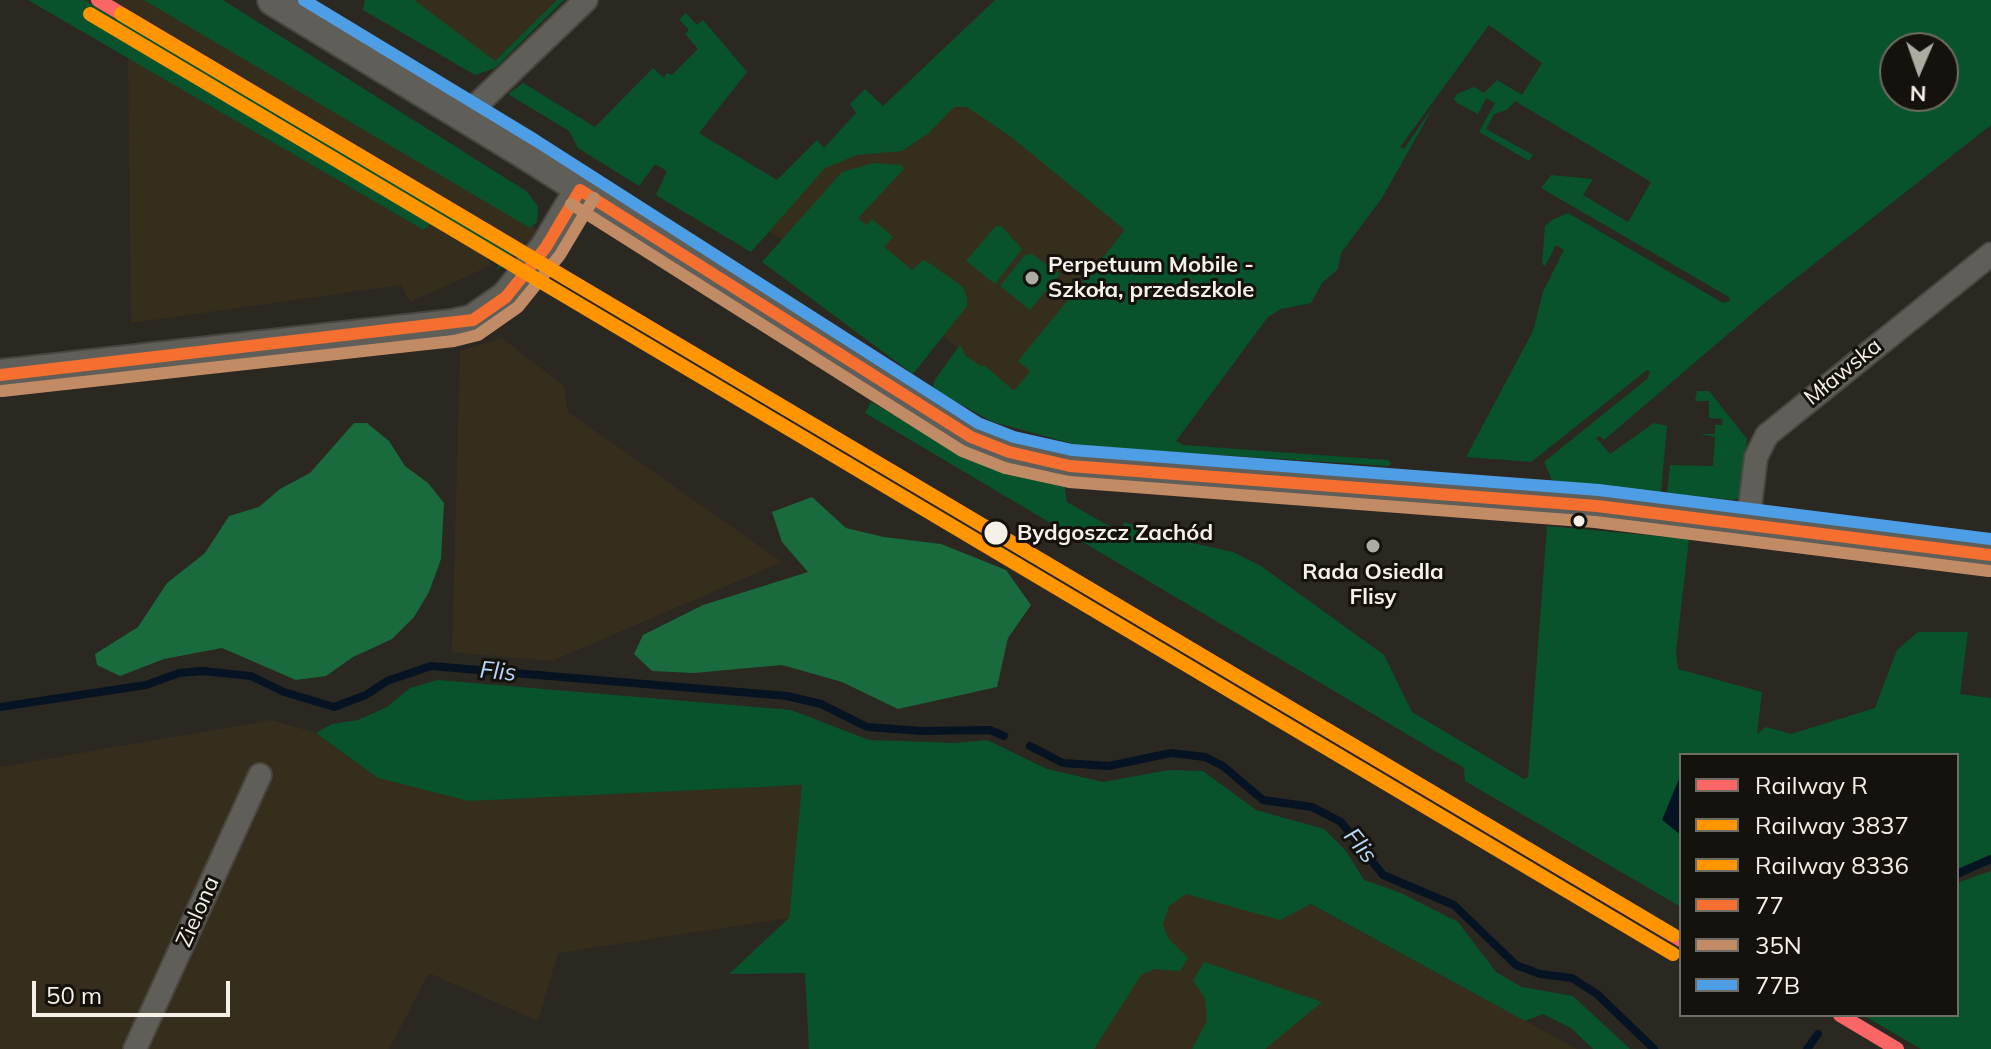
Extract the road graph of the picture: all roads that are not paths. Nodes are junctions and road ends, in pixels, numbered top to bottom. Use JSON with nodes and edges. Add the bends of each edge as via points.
{"nodes":[{"id":1,"x":273,"y":0,"type":"edge"},
{"id":2,"x":586,"y":0,"type":"edge"},
{"id":3,"x":465,"y":116,"type":"junction"},
{"id":4,"x":580,"y":190,"type":"junction"},
{"id":5,"x":1991,"y":254,"type":"edge"},
{"id":6,"x":0,"y":375,"type":"edge"},
{"id":7,"x":1748,"y":522,"type":"junction"},
{"id":8,"x":1991,"y":555,"type":"edge"},
{"id":9,"x":260,"y":775,"type":"dead end"},
{"id":10,"x":135,"y":1049,"type":"edge"}],
"edges":[{"from":1,"to":3,"type":"street"},
{"from":2,"to":3,"type":"street"},
{"from":3,"to":4,"type":"street"},
{"from":4,"to":6,"type":"street","via":[[546,247],[506,297],[473,320]]},
{"from":4,"to":7,"type":"street","via":[[971,437],[1009,452],[1070,466]]},
{"from":5,"to":7,"type":"street","name":"Mławska","via":[[1767,435],[1756,457]]},
{"from":7,"to":8,"type":"street"},
{"from":9,"to":10,"type":"street","name":"Zielona"}]}
